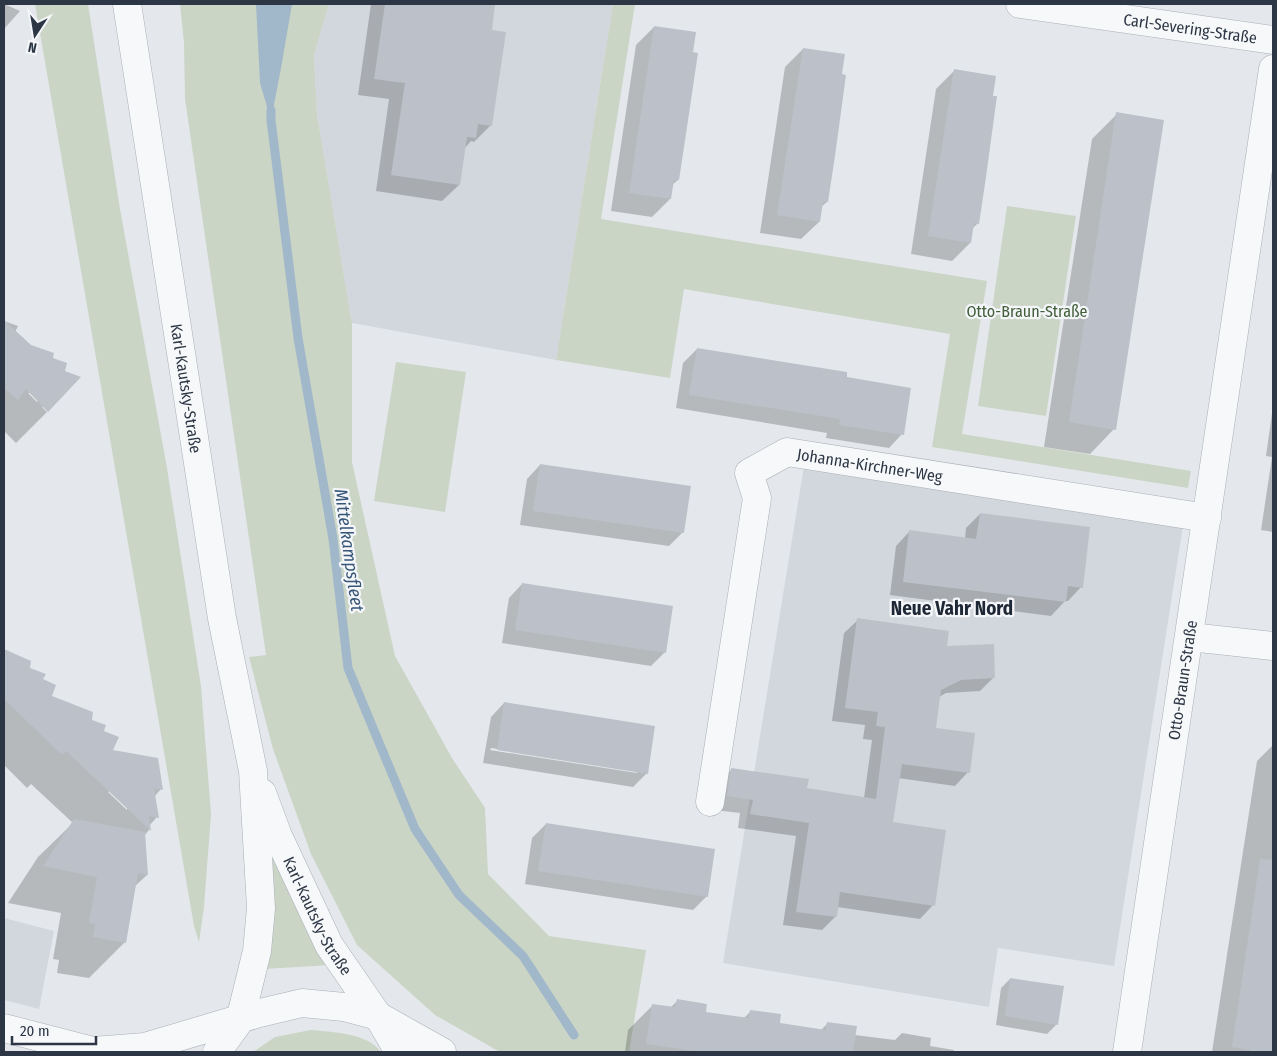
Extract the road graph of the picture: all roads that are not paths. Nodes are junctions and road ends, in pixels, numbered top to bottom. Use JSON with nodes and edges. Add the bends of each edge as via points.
{"nodes":[{"id":1,"x":127,"y":4,"type":"edge"},
{"id":2,"x":1020,"y":4,"type":"edge"},
{"id":3,"x":1273,"y":40,"type":"edge"},
{"id":4,"x":1273,"y":69,"type":"edge"},
{"id":5,"x":1207,"y":518,"type":"junction"},
{"id":6,"x":1190,"y":637,"type":"junction"},
{"id":7,"x":1273,"y":646,"type":"edge"},
{"id":8,"x":253,"y":771,"type":"junction"},
{"id":9,"x":710,"y":802,"type":"dead end"},
{"id":10,"x":378,"y":1016,"type":"junction"},
{"id":11,"x":240,"y":1020,"type":"junction"},
{"id":12,"x":4,"y":1028,"type":"edge"},
{"id":13,"x":217,"y":1052,"type":"edge"},
{"id":14,"x":399,"y":1052,"type":"edge"},
{"id":15,"x":442,"y":1052,"type":"edge"},
{"id":16,"x":1127,"y":1052,"type":"edge"}],
"edges":[{"from":1,"to":8,"type":"street","name":"Karl-Kautsky-Straße","via":[[222,618]]},
{"from":2,"to":3,"type":"street","name":"Carl-Severing-Straße"},
{"from":4,"to":5,"type":"street","name":"Otto-Braun-Straße"},
{"from":5,"to":6,"type":"street","name":"Otto-Braun-Straße"},
{"from":5,"to":9,"type":"street","name":"Johanna-Kirchner-Weg","via":[[787,452],[749,473],[757,498]]},
{"from":6,"to":7,"type":"street"},
{"from":6,"to":16,"type":"street","name":"Otto-Braun-Straße"},
{"from":8,"to":10,"type":"street","name":"Karl-Kautsky-Straße","via":[[278,836],[329,945]]},
{"from":8,"to":11,"type":"street","name":"Karl-Kautsky-Straße","via":[[261,908],[256,951]]},
{"from":10,"to":11,"type":"street","via":[[302,1003]]},
{"from":10,"to":14,"type":"street","name":"Karl-Kautsky-Straße"},
{"from":10,"to":15,"type":"street"},
{"from":11,"to":12,"type":"street","via":[[145,1047],[93,1051]]},
{"from":11,"to":13,"type":"street","name":"Karl-Kautsky-Straße"}]}
